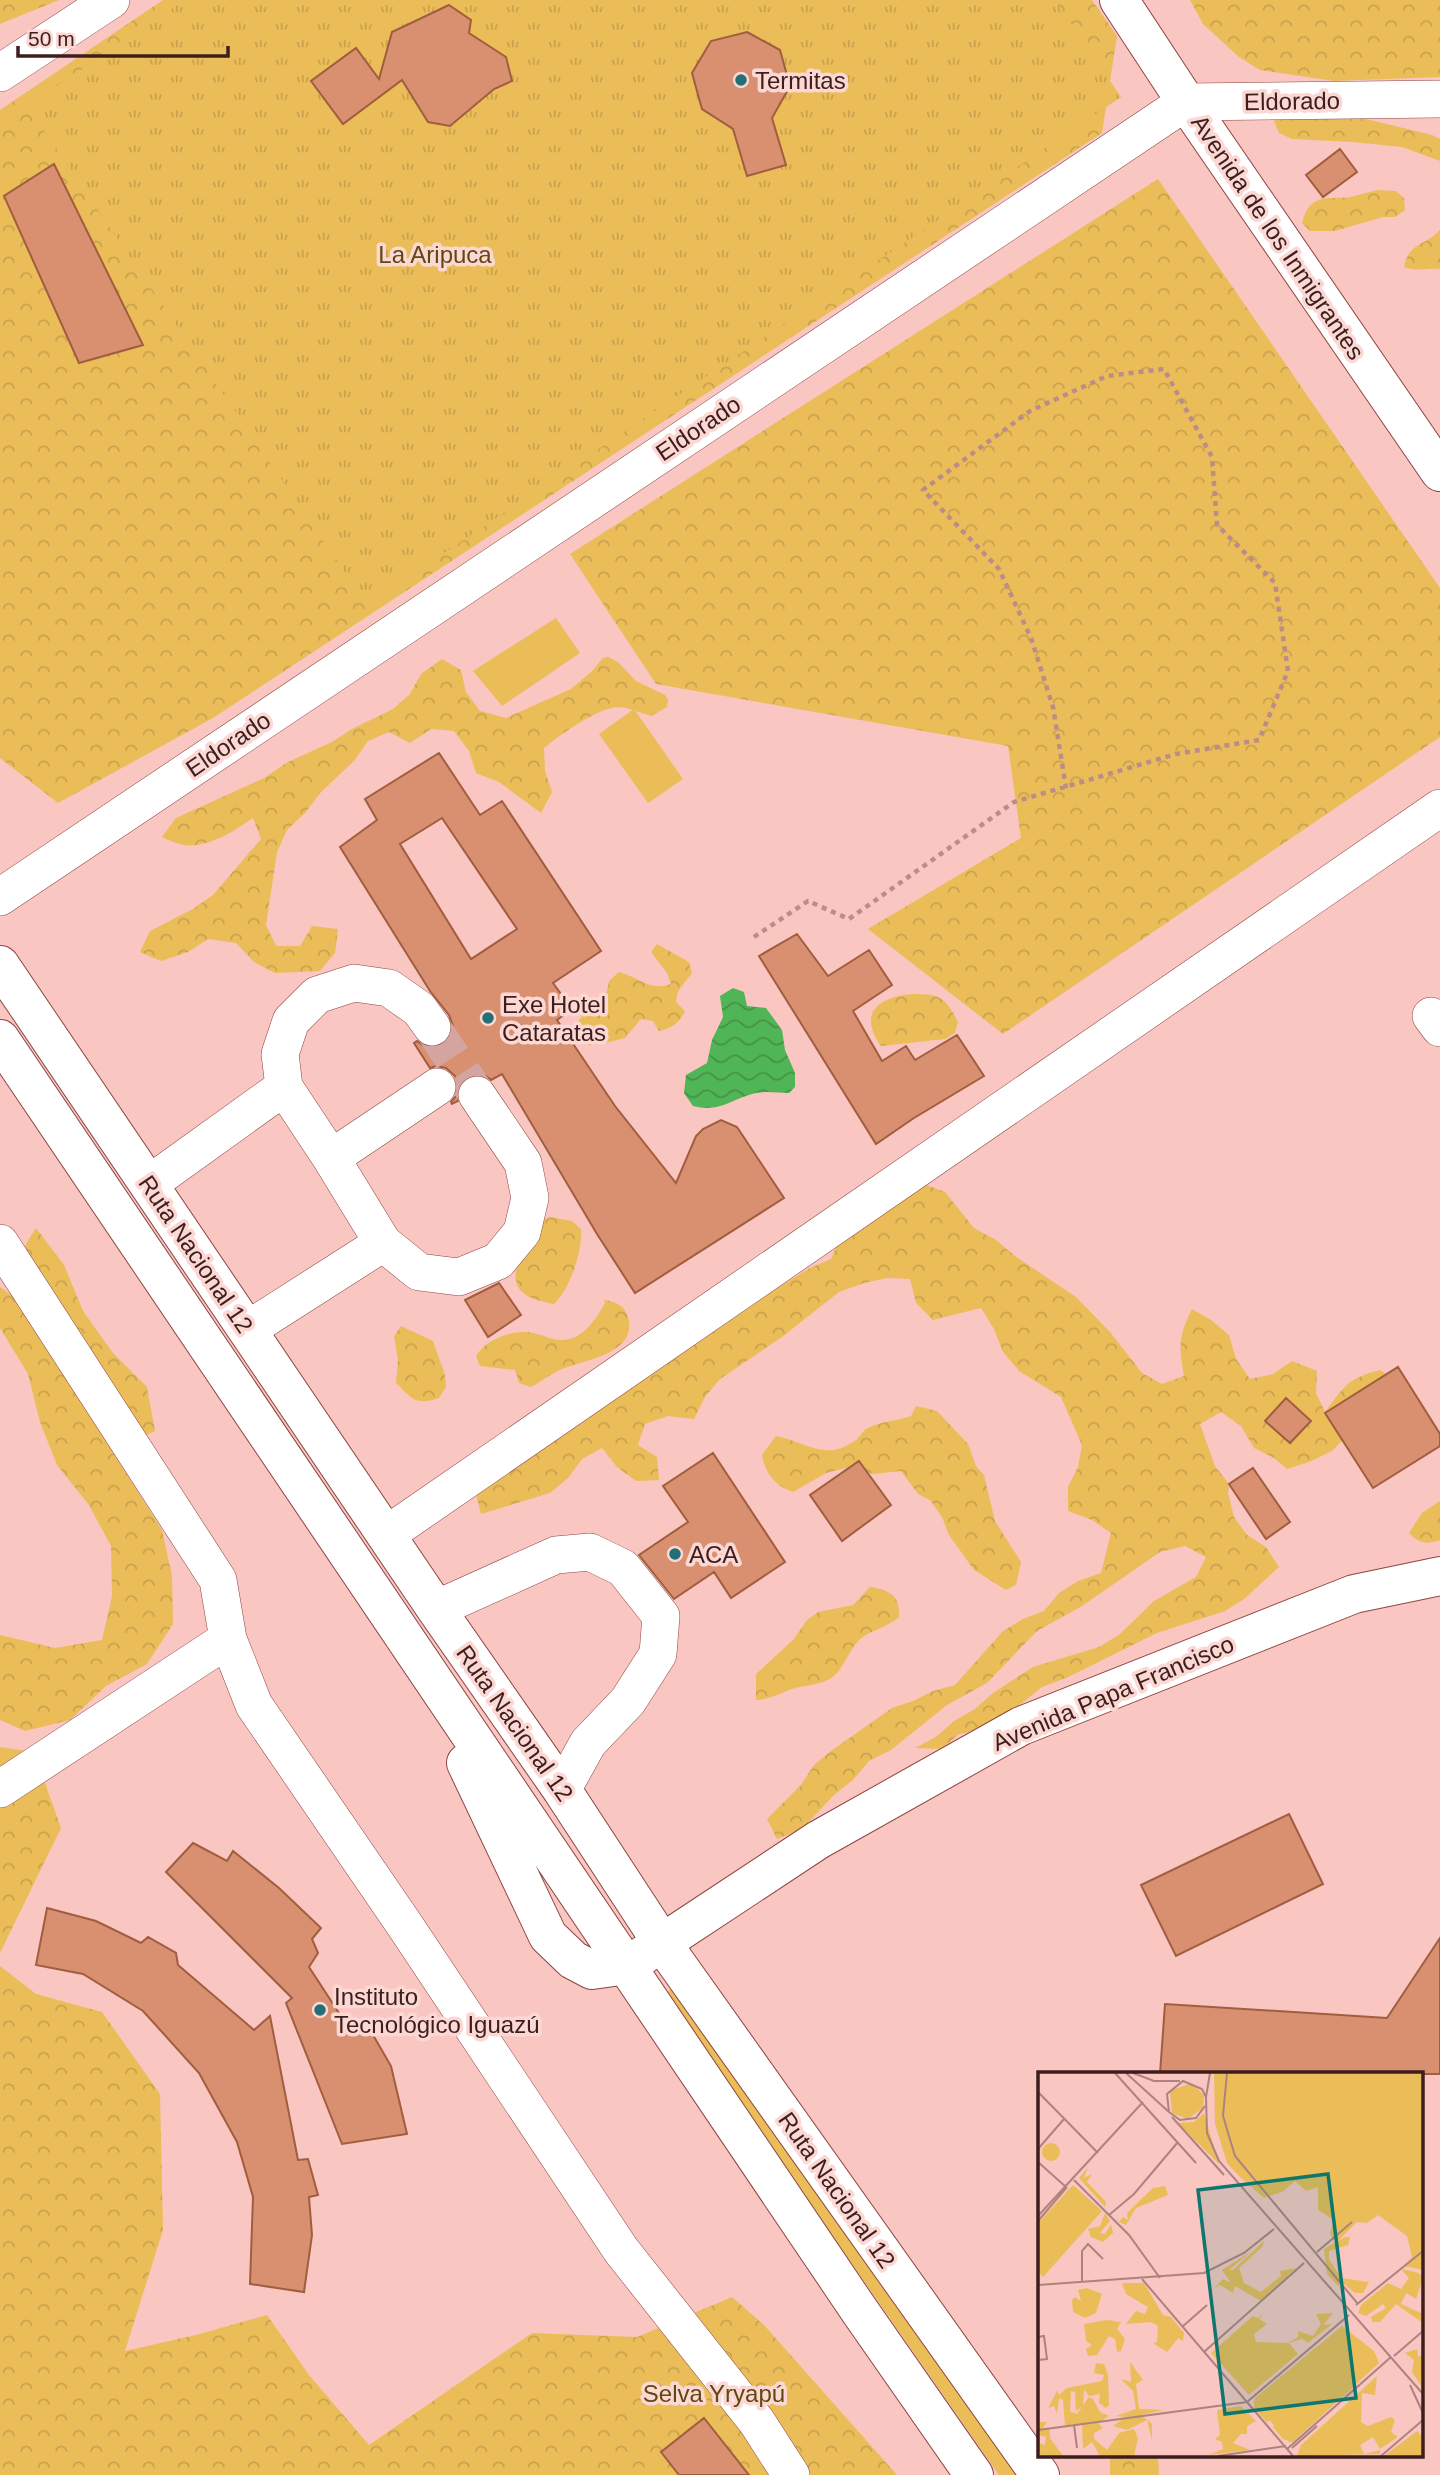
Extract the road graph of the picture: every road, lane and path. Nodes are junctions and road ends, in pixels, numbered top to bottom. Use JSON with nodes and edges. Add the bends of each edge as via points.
{"nodes":[{"id":1,"x":111,"y":0,"type":"edge"},
{"id":2,"x":1119,"y":0,"type":"edge"},
{"id":3,"x":0,"y":73,"type":"edge"},
{"id":4,"x":1440,"y":99,"type":"edge"},
{"id":5,"x":1186,"y":102,"type":"junction"},
{"id":6,"x":1440,"y":472,"type":"edge"},
{"id":7,"x":1066,"y":788,"type":"junction"},
{"id":8,"x":1440,"y":808,"type":"edge"},
{"id":9,"x":0,"y":897,"type":"edge"},
{"id":10,"x":754,"y":937,"type":"dead end"},
{"id":11,"x":0,"y":965,"type":"edge"},
{"id":12,"x":432,"y":1027,"type":"tunnel mouth"},
{"id":13,"x":0,"y":1040,"type":"edge"},
{"id":14,"x":285,"y":1087,"type":"junction"},
{"id":15,"x":437,"y":1087,"type":"dead end"},
{"id":16,"x":477,"y":1095,"type":"tunnel mouth"},
{"id":17,"x":331,"y":1157,"type":"junction"},
{"id":18,"x":149,"y":1184,"type":"junction"},
{"id":19,"x":0,"y":1243,"type":"edge"},
{"id":20,"x":383,"y":1243,"type":"junction"},
{"id":21,"x":247,"y":1331,"type":"junction"},
{"id":22,"x":386,"y":1535,"type":"junction"},
{"id":23,"x":1440,"y":1576,"type":"edge"},
{"id":24,"x":436,"y":1609,"type":"junction"},
{"id":25,"x":228,"y":1639,"type":"junction"},
{"id":26,"x":0,"y":1789,"type":"edge"},
{"id":27,"x":562,"y":1790,"type":"junction"},
{"id":28,"x":662,"y":1943,"type":"junction"},
{"id":29,"x":628,"y":1965,"type":"junction"},
{"id":30,"x":791,"y":2475,"type":"edge"},
{"id":31,"x":974,"y":2475,"type":"edge"},
{"id":32,"x":1040,"y":2475,"type":"edge"}],
"edges":[{"from":1,"to":3,"type":"street"},
{"from":2,"to":5,"type":"main road","name":"Avenida de los Inmigrantes"},
{"from":4,"to":5,"type":"street","name":"Eldorado"},
{"from":5,"to":6,"type":"main road","name":"Avenida de los Inmigrantes"},
{"from":5,"to":9,"type":"street","name":"Eldorado"},
{"from":7,"to":7,"type":"path","via":[[1176,754],[1259,740],[1288,671],[1275,583],[1217,525],[1212,457],[1164,369],[1107,376],[1030,411],[923,490],[999,569],[1031,638],[1053,707]]},
{"from":7,"to":10,"type":"path","via":[[1014,802],[849,919],[808,901]]},
{"from":8,"to":22,"type":"street"},
{"from":11,"to":18,"type":"main road","name":"Ruta Nacional 12"},
{"from":12,"to":14,"type":"street","via":[[419,1009],[389,988],[354,983],[317,995],[291,1021],[281,1054]]},
{"from":13,"to":29,"type":"main road","name":"Ruta Nacional 12","via":[[414,1653],[548,1936],[573,1960],[592,1970]]},
{"from":14,"to":17,"type":"street"},
{"from":14,"to":18,"type":"street"},
{"from":15,"to":17,"type":"street"},
{"from":16,"to":20,"type":"street","via":[[523,1163],[530,1198],[522,1232],[498,1261],[459,1277],[419,1272]]},
{"from":17,"to":20,"type":"street"},
{"from":18,"to":21,"type":"main road","name":"Ruta Nacional 12"},
{"from":19,"to":25,"type":"street","via":[[218,1580]]},
{"from":20,"to":21,"type":"street"},
{"from":21,"to":22,"type":"main road","name":"Ruta Nacional 12"},
{"from":22,"to":24,"type":"main road","name":"Ruta Nacional 12"},
{"from":23,"to":28,"type":"main road","name":"Avenida Papa Francisco","via":[[1354,1594],[1021,1726],[818,1840]]},
{"from":24,"to":27,"type":"main road","name":"Ruta Nacional 12"},
{"from":24,"to":27,"type":"street","via":[[556,1555],[590,1552],[623,1568],[661,1616],[659,1654],[628,1700],[588,1743]]},
{"from":25,"to":26,"type":"street"},
{"from":25,"to":30,"type":"street","via":[[254,1705],[621,2250],[757,2422]]},
{"from":27,"to":28,"type":"main road","name":"Ruta Nacional 12"},
{"from":28,"to":29,"type":"main road","name":"Avenida Papa Francisco"},
{"from":28,"to":32,"type":"main road","name":"Ruta Nacional 12"},
{"from":29,"to":31,"type":"main road","name":"Ruta Nacional 12"}]}
